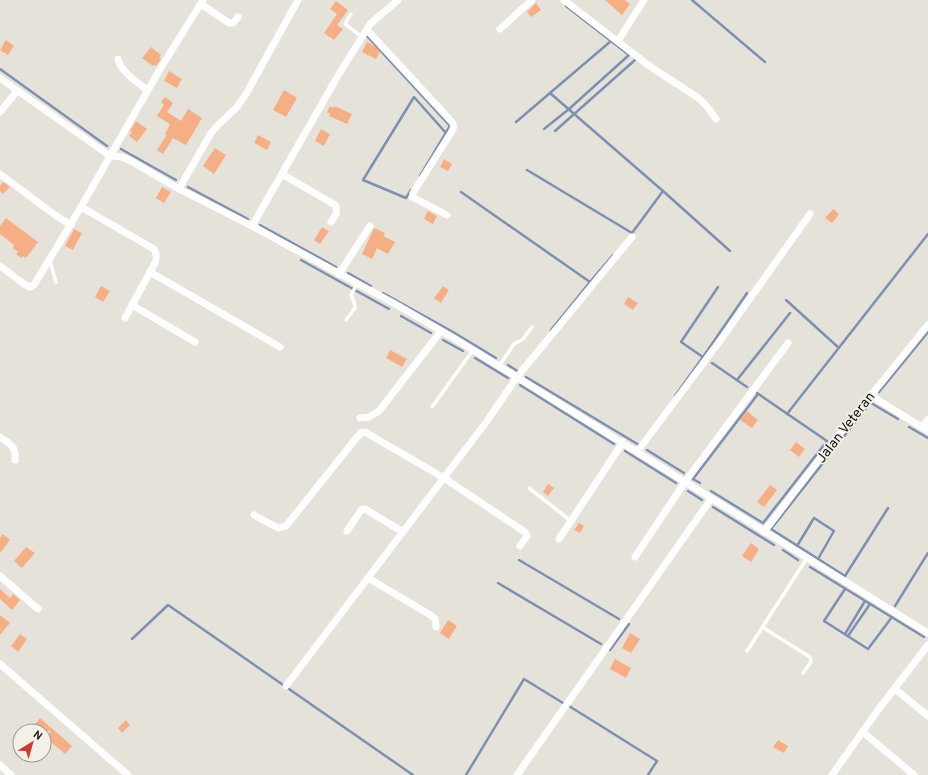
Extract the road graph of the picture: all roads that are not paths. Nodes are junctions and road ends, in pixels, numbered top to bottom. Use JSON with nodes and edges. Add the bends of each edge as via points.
{"nodes":[{"id":1,"x":298,"y":0,"type":"edge"},
{"id":2,"x":398,"y":0,"type":"edge"},
{"id":3,"x":532,"y":0,"type":"edge"},
{"id":4,"x":564,"y":0,"type":"edge"},
{"id":5,"x":644,"y":0,"type":"edge"},
{"id":6,"x":202,"y":2,"type":"edge"},
{"id":7,"x":351,"y":14,"type":"dead end"},
{"id":8,"x":238,"y":17,"type":"dead end"},
{"id":9,"x":500,"y":29,"type":"dead end"},
{"id":10,"x":367,"y":30,"type":"junction"},
{"id":11,"x":362,"y":37,"type":"junction"},
{"id":12,"x":618,"y":41,"type":"junction"},
{"id":13,"x":118,"y":59,"type":"dead end"},
{"id":14,"x":0,"y":78,"type":"edge"},
{"id":15,"x":147,"y":90,"type":"junction"},
{"id":16,"x":17,"y":91,"type":"junction"},
{"id":17,"x":0,"y":112,"type":"edge"},
{"id":18,"x":716,"y":119,"type":"dead end"},
{"id":19,"x":110,"y":156,"type":"junction"},
{"id":20,"x":0,"y":174,"type":"edge"},
{"id":21,"x":282,"y":174,"type":"junction"},
{"id":22,"x":179,"y":189,"type":"junction"},
{"id":23,"x":81,"y":207,"type":"junction"},
{"id":24,"x":810,"y":214,"type":"dead end"},
{"id":25,"x":447,"y":215,"type":"dead end"},
{"id":26,"x":331,"y":222,"type":"dead end"},
{"id":27,"x":71,"y":225,"type":"junction"},
{"id":28,"x":252,"y":226,"type":"junction"},
{"id":29,"x":370,"y":226,"type":"dead end"},
{"id":30,"x":632,"y":237,"type":"dead end"},
{"id":31,"x":49,"y":260,"type":"junction"},
{"id":32,"x":0,"y":266,"type":"edge"},
{"id":33,"x":150,"y":272,"type":"junction"},
{"id":34,"x":340,"y":274,"type":"junction"},
{"id":35,"x":56,"y":282,"type":"dead end"},
{"id":36,"x":357,"y":284,"type":"junction"},
{"id":37,"x":132,"y":305,"type":"junction"},
{"id":38,"x":125,"y":318,"type":"dead end"},
{"id":39,"x":346,"y":320,"type":"dead end"},
{"id":40,"x":928,"y":325,"type":"edge"},
{"id":41,"x":532,"y":327,"type":"dead end"},
{"id":42,"x":441,"y":331,"type":"junction"},
{"id":43,"x":195,"y":342,"type":"dead end"},
{"id":44,"x":788,"y":343,"type":"dead end"},
{"id":45,"x":280,"y":347,"type":"dead end"},
{"id":46,"x":473,"y":350,"type":"junction"},
{"id":47,"x":499,"y":366,"type":"junction"},
{"id":48,"x":517,"y":377,"type":"junction"},
{"id":49,"x":870,"y":395,"type":"junction"},
{"id":50,"x":432,"y":407,"type":"dead end"},
{"id":51,"x":360,"y":418,"type":"dead end"},
{"id":52,"x":928,"y":420,"type":"edge"},
{"id":53,"x":925,"y":429,"type":"edge"},
{"id":54,"x":0,"y":437,"type":"edge"},
{"id":55,"x":623,"y":442,"type":"junction"},
{"id":56,"x":637,"y":452,"type":"junction"},
{"id":57,"x":15,"y":460,"type":"dead end"},
{"id":58,"x":444,"y":478,"type":"junction"},
{"id":59,"x":685,"y":482,"type":"junction"},
{"id":60,"x":529,"y":488,"type":"dead end"},
{"id":61,"x":711,"y":499,"type":"junction"},
{"id":62,"x":254,"y":515,"type":"dead end"},
{"id":63,"x":571,"y":521,"type":"junction"},
{"id":64,"x":347,"y":531,"type":"dead end"},
{"id":65,"x":403,"y":532,"type":"junction"},
{"id":66,"x":764,"y":532,"type":"junction"},
{"id":67,"x":559,"y":539,"type":"dead end"},
{"id":68,"x":520,"y":546,"type":"dead end"},
{"id":69,"x":635,"y":557,"type":"dead end"},
{"id":70,"x":807,"y":558,"type":"junction"},
{"id":71,"x":0,"y":576,"type":"edge"},
{"id":72,"x":368,"y":578,"type":"junction"},
{"id":73,"x":38,"y":609,"type":"dead end"},
{"id":74,"x":436,"y":626,"type":"dead end"},
{"id":75,"x":762,"y":627,"type":"junction"},
{"id":76,"x":928,"y":633,"type":"edge"},
{"id":77,"x":928,"y":645,"type":"edge"},
{"id":78,"x":747,"y":651,"type":"dead end"},
{"id":79,"x":0,"y":664,"type":"edge"},
{"id":80,"x":803,"y":673,"type":"dead end"},
{"id":81,"x":286,"y":686,"type":"dead end"},
{"id":82,"x":895,"y":689,"type":"junction"},
{"id":83,"x":928,"y":716,"type":"edge"},
{"id":84,"x":863,"y":732,"type":"junction"},
{"id":85,"x":0,"y":765,"type":"edge"},
{"id":86,"x":11,"y":775,"type":"edge"},
{"id":87,"x":128,"y":775,"type":"edge"},
{"id":88,"x":517,"y":775,"type":"edge"},
{"id":89,"x":832,"y":775,"type":"edge"},
{"id":90,"x":914,"y":775,"type":"edge"}],
"edges":[{"from":1,"to":22,"type":"street","via":[[246,94],[211,133]]},
{"from":2,"to":10,"type":"street","via":[[376,18]]},
{"from":3,"to":9,"type":"street"},
{"from":4,"to":12,"type":"street"},
{"from":5,"to":12,"type":"street"},
{"from":6,"to":8,"type":"street","via":[[229,23],[233,23]]},
{"from":6,"to":15,"type":"street"},
{"from":7,"to":11,"type":"lane","via":[[345,24]]},
{"from":10,"to":11,"type":"street"},
{"from":10,"to":25,"type":"street","via":[[454,126],[412,196]]},
{"from":11,"to":21,"type":"street"},
{"from":12,"to":18,"type":"street","via":[[648,65],[700,99]]},
{"from":13,"to":15,"type":"street","via":[[124,71]]},
{"from":14,"to":16,"type":"street"},
{"from":15,"to":19,"type":"street"},
{"from":16,"to":17,"type":"street"},
{"from":16,"to":19,"type":"street"},
{"from":19,"to":22,"type":"street","via":[[131,161]]},
{"from":19,"to":23,"type":"street"},
{"from":20,"to":27,"type":"street"},
{"from":21,"to":26,"type":"street","via":[[335,205],[337,213]]},
{"from":21,"to":28,"type":"street"},
{"from":22,"to":28,"type":"street"},
{"from":23,"to":27,"type":"street"},
{"from":23,"to":33,"type":"street","via":[[154,249],[156,258]]},
{"from":24,"to":56,"type":"street"},
{"from":27,"to":31,"type":"street"},
{"from":28,"to":34,"type":"street"},
{"from":29,"to":34,"type":"street"},
{"from":30,"to":48,"type":"street"},
{"from":31,"to":32,"type":"street","via":[[34,285],[30,287]]},
{"from":31,"to":35,"type":"lane"},
{"from":33,"to":37,"type":"street"},
{"from":33,"to":45,"type":"street"},
{"from":34,"to":36,"type":"street"},
{"from":36,"to":39,"type":"lane","via":[[351,296],[355,308]]},
{"from":36,"to":42,"type":"street"},
{"from":37,"to":38,"type":"street"},
{"from":37,"to":43,"type":"street"},
{"from":40,"to":49,"type":"street","name":"Jalan Veteran"},
{"from":41,"to":47,"type":"lane","via":[[523,339],[514,344]]},
{"from":42,"to":46,"type":"street"},
{"from":42,"to":51,"type":"street","via":[[379,411],[369,417]]},
{"from":44,"to":59,"type":"street"},
{"from":46,"to":47,"type":"street"},
{"from":46,"to":50,"type":"lane"},
{"from":47,"to":48,"type":"street"},
{"from":48,"to":55,"type":"street"},
{"from":48,"to":58,"type":"street","via":[[488,421]]},
{"from":49,"to":53,"type":"street"},
{"from":49,"to":66,"type":"street","name":"Jalan Veteran"},
{"from":52,"to":53,"type":"street"},
{"from":54,"to":57,"type":"street","via":[[15,450]]},
{"from":55,"to":56,"type":"street"},
{"from":55,"to":63,"type":"street"},
{"from":56,"to":59,"type":"street"},
{"from":58,"to":62,"type":"street","via":[[362,432],[286,526],[278,528]]},
{"from":58,"to":65,"type":"street"},
{"from":58,"to":68,"type":"street","via":[[525,532],[527,536]]},
{"from":59,"to":61,"type":"street"},
{"from":59,"to":69,"type":"street"},
{"from":60,"to":63,"type":"lane"},
{"from":61,"to":66,"type":"street"},
{"from":61,"to":88,"type":"street"},
{"from":63,"to":67,"type":"street"},
{"from":64,"to":65,"type":"street","via":[[362,509],[365,509]]},
{"from":65,"to":72,"type":"street"},
{"from":66,"to":70,"type":"street"},
{"from":70,"to":75,"type":"lane"},
{"from":70,"to":76,"type":"street"},
{"from":71,"to":73,"type":"street"},
{"from":72,"to":74,"type":"street","via":[[432,616]]},
{"from":72,"to":81,"type":"street"},
{"from":75,"to":78,"type":"lane"},
{"from":75,"to":80,"type":"lane","via":[[810,657],[811,662]]},
{"from":77,"to":82,"type":"street"},
{"from":79,"to":87,"type":"street"},
{"from":82,"to":83,"type":"street"},
{"from":82,"to":84,"type":"street"},
{"from":84,"to":89,"type":"street"},
{"from":84,"to":90,"type":"street"},
{"from":85,"to":86,"type":"street"}]}
